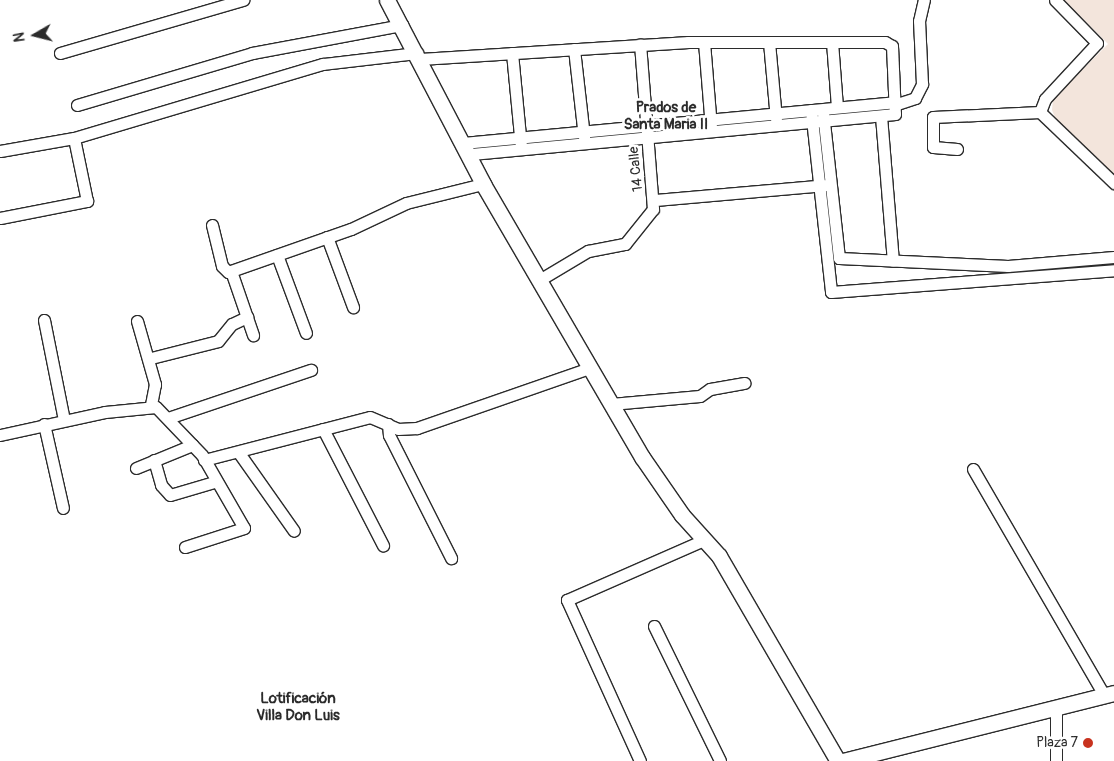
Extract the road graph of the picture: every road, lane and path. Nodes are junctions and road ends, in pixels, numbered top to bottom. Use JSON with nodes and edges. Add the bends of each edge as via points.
{"nodes":[{"id":1,"x":243,"y":0,"type":"edge"},
{"id":2,"x":387,"y":0,"type":"edge"},
{"id":3,"x":924,"y":0,"type":"edge"},
{"id":4,"x":1055,"y":0,"type":"edge"},
{"id":5,"x":402,"y":25,"type":"junction"},
{"id":6,"x":704,"y":42,"type":"junction"},
{"id":7,"x":769,"y":42,"type":"junction"},
{"id":8,"x":832,"y":42,"type":"junction"},
{"id":9,"x":640,"y":45,"type":"junction"},
{"id":10,"x":574,"y":49,"type":"junction"},
{"id":11,"x":60,"y":53,"type":"dead end"},
{"id":12,"x":512,"y":53,"type":"junction"},
{"id":13,"x":419,"y":56,"type":"junction"},
{"id":14,"x":77,"y":105,"type":"dead end"},
{"id":15,"x":837,"y":107,"type":"junction"},
{"id":16,"x":897,"y":107,"type":"junction"},
{"id":17,"x":1040,"y":112,"type":"junction"},
{"id":18,"x":775,"y":113,"type":"junction"},
{"id":19,"x":818,"y":115,"type":"junction"},
{"id":20,"x":881,"y":116,"type":"junction"},
{"id":21,"x":647,"y":125,"type":"junction"},
{"id":22,"x":711,"y":125,"type":"junction"},
{"id":23,"x":776,"y":125,"type":"junction"},
{"id":24,"x":584,"y":132,"type":"junction"},
{"id":25,"x":74,"y":138,"type":"junction"},
{"id":26,"x":648,"y":138,"type":"junction"},
{"id":27,"x":521,"y":144,"type":"junction"},
{"id":28,"x":585,"y":144,"type":"junction"},
{"id":29,"x":466,"y":149,"type":"junction"},
{"id":30,"x":957,"y":149,"type":"dead end"},
{"id":31,"x":0,"y":151,"type":"edge"},
{"id":32,"x":1114,"y":183,"type":"edge"},
{"id":33,"x":483,"y":184,"type":"junction"},
{"id":34,"x":824,"y":185,"type":"junction"},
{"id":35,"x":654,"y":200,"type":"junction"},
{"id":36,"x":0,"y":218,"type":"edge"},
{"id":37,"x":212,"y":225,"type":"dead end"},
{"id":38,"x":327,"y":237,"type":"junction"},
{"id":39,"x":277,"y":254,"type":"junction"},
{"id":40,"x":1114,"y":257,"type":"edge"},
{"id":41,"x":1078,"y":260,"type":"junction"},
{"id":42,"x":893,"y":261,"type":"junction"},
{"id":43,"x":994,"y":265,"type":"junction"},
{"id":44,"x":1008,"y":266,"type":"junction"},
{"id":45,"x":1114,"y":270,"type":"edge"},
{"id":46,"x":231,"y":271,"type":"junction"},
{"id":47,"x":1080,"y":273,"type":"junction"},
{"id":48,"x":1008,"y":278,"type":"junction"},
{"id":49,"x":541,"y":279,"type":"junction"},
{"id":50,"x":994,"y":279,"type":"junction"},
{"id":51,"x":353,"y":307,"type":"dead end"},
{"id":52,"x":247,"y":317,"type":"junction"},
{"id":53,"x":44,"y":320,"type":"dead end"},
{"id":54,"x":137,"y":320,"type":"dead end"},
{"id":55,"x":306,"y":333,"type":"dead end"},
{"id":56,"x":253,"y":335,"type":"dead end"},
{"id":57,"x":151,"y":358,"type":"junction"},
{"id":58,"x":589,"y":368,"type":"junction"},
{"id":59,"x":311,"y":370,"type":"dead end"},
{"id":60,"x":744,"y":383,"type":"dead end"},
{"id":61,"x":151,"y":404,"type":"junction"},
{"id":62,"x":611,"y":404,"type":"junction"},
{"id":63,"x":168,"y":418,"type":"junction"},
{"id":64,"x":64,"y":420,"type":"junction"},
{"id":65,"x":44,"y":424,"type":"junction"},
{"id":66,"x":388,"y":424,"type":"junction"},
{"id":67,"x":323,"y":429,"type":"junction"},
{"id":68,"x":0,"y":435,"type":"edge"},
{"id":69,"x":192,"y":445,"type":"junction"},
{"id":70,"x":239,"y":453,"type":"junction"},
{"id":71,"x":154,"y":460,"type":"junction"},
{"id":72,"x":204,"y":460,"type":"junction"},
{"id":73,"x":136,"y":468,"type":"dead end"},
{"id":74,"x":972,"y":469,"type":"dead end"},
{"id":75,"x":214,"y":482,"type":"junction"},
{"id":76,"x":63,"y":508,"type":"dead end"},
{"id":77,"x":294,"y":531,"type":"dead end"},
{"id":78,"x":704,"y":540,"type":"junction"},
{"id":79,"x":383,"y":545,"type":"dead end"},
{"id":80,"x":185,"y":547,"type":"dead end"},
{"id":81,"x":451,"y":558,"type":"dead end"},
{"id":82,"x":654,"y":626,"type":"dead end"},
{"id":83,"x":1109,"y":694,"type":"edge"},
{"id":84,"x":1056,"y":707,"type":"junction"},
{"id":85,"x":640,"y":761,"type":"edge"},
{"id":86,"x":720,"y":761,"type":"edge"},
{"id":87,"x":838,"y":761,"type":"edge"},
{"id":88,"x":843,"y":761,"type":"edge"},
{"id":89,"x":1056,"y":761,"type":"edge"}],
"edges":[{"from":1,"to":11,"type":"street"},
{"from":2,"to":5,"type":"street"},
{"from":3,"to":16,"type":"street","via":[[919,21],[922,84],[915,98]]},
{"from":4,"to":17,"type":"street","via":[[1097,42],[1045,99]]},
{"from":5,"to":13,"type":"street"},
{"from":5,"to":14,"type":"street","via":[[252,53]]},
{"from":6,"to":7,"type":"street"},
{"from":6,"to":9,"type":"street"},
{"from":6,"to":22,"type":"street"},
{"from":7,"to":8,"type":"street"},
{"from":7,"to":18,"type":"street"},
{"from":8,"to":15,"type":"street"},
{"from":8,"to":16,"type":"street","via":[[890,43]]},
{"from":9,"to":10,"type":"street"},
{"from":9,"to":21,"type":"street","name":"14 Calle"},
{"from":10,"to":12,"type":"street"},
{"from":10,"to":24,"type":"street"},
{"from":12,"to":13,"type":"street"},
{"from":12,"to":27,"type":"street"},
{"from":13,"to":25,"type":"street","via":[[322,64]]},
{"from":13,"to":29,"type":"street"},
{"from":15,"to":16,"type":"street"},
{"from":15,"to":19,"type":"street"},
{"from":16,"to":20,"type":"street"},
{"from":17,"to":30,"type":"street","via":[[933,117],[933,147]]},
{"from":17,"to":32,"type":"street"},
{"from":18,"to":19,"type":"street"},
{"from":18,"to":22,"type":"street"},
{"from":18,"to":23,"type":"street"},
{"from":19,"to":20,"type":"street"},
{"from":19,"to":23,"type":"street"},
{"from":19,"to":34,"type":"street"},
{"from":20,"to":42,"type":"street"},
{"from":21,"to":22,"type":"street"},
{"from":21,"to":24,"type":"street"},
{"from":21,"to":26,"type":"street","name":"14 Calle"},
{"from":22,"to":23,"type":"street"},
{"from":22,"to":26,"type":"street"},
{"from":24,"to":27,"type":"street"},
{"from":24,"to":28,"type":"street"},
{"from":25,"to":31,"type":"street"},
{"from":25,"to":36,"type":"street","via":[[87,201]]},
{"from":26,"to":28,"type":"street"},
{"from":26,"to":35,"type":"street","name":"14 Calle"},
{"from":27,"to":28,"type":"street"},
{"from":27,"to":29,"type":"street"},
{"from":29,"to":33,"type":"street"},
{"from":33,"to":38,"type":"street","via":[[406,203]]},
{"from":33,"to":49,"type":"street"},
{"from":34,"to":35,"type":"street"},
{"from":34,"to":42,"type":"street","via":[[837,257]]},
{"from":34,"to":50,"type":"street","via":[[830,292]]},
{"from":35,"to":49,"type":"street","via":[[651,213],[625,244],[588,251]]},
{"from":37,"to":46,"type":"street","via":[[222,266]]},
{"from":38,"to":39,"type":"street"},
{"from":38,"to":51,"type":"street"},
{"from":39,"to":46,"type":"street"},
{"from":39,"to":55,"type":"street"},
{"from":40,"to":41,"type":"street"},
{"from":41,"to":44,"type":"street"},
{"from":41,"to":47,"type":"street"},
{"from":42,"to":43,"type":"street"},
{"from":43,"to":44,"type":"street"},
{"from":43,"to":50,"type":"street"},
{"from":44,"to":48,"type":"street"},
{"from":45,"to":47,"type":"street"},
{"from":46,"to":52,"type":"street"},
{"from":47,"to":48,"type":"street"},
{"from":48,"to":50,"type":"street"},
{"from":49,"to":58,"type":"street"},
{"from":52,"to":56,"type":"street"},
{"from":52,"to":57,"type":"street","via":[[232,324],[218,341]]},
{"from":53,"to":64,"type":"street"},
{"from":54,"to":57,"type":"street"},
{"from":57,"to":61,"type":"street","via":[[156,390]]},
{"from":58,"to":62,"type":"street"},
{"from":58,"to":66,"type":"street","via":[[417,428],[398,429]]},
{"from":59,"to":63,"type":"street"},
{"from":60,"to":62,"type":"street","via":[[718,386],[700,396]]},
{"from":61,"to":63,"type":"street"},
{"from":61,"to":64,"type":"street"},
{"from":62,"to":78,"type":"street","via":[[657,481]]},
{"from":63,"to":69,"type":"street"},
{"from":64,"to":65,"type":"street"},
{"from":65,"to":68,"type":"street"},
{"from":65,"to":76,"type":"street"},
{"from":66,"to":67,"type":"street","via":[[370,417]]},
{"from":66,"to":81,"type":"street","via":[[389,435]]},
{"from":67,"to":70,"type":"street"},
{"from":67,"to":79,"type":"street"},
{"from":69,"to":71,"type":"street"},
{"from":69,"to":72,"type":"street"},
{"from":70,"to":72,"type":"street"},
{"from":70,"to":77,"type":"street"},
{"from":71,"to":73,"type":"street"},
{"from":71,"to":75,"type":"street","via":[[161,485],[170,495]]},
{"from":72,"to":75,"type":"street"},
{"from":74,"to":83,"type":"street"},
{"from":75,"to":80,"type":"street","via":[[244,528]]},
{"from":78,"to":85,"type":"street","via":[[567,600]]},
{"from":78,"to":87,"type":"street","via":[[726,567]]},
{"from":82,"to":86,"type":"street"},
{"from":83,"to":84,"type":"street"},
{"from":84,"to":88,"type":"street"},
{"from":84,"to":89,"type":"street"}]}
